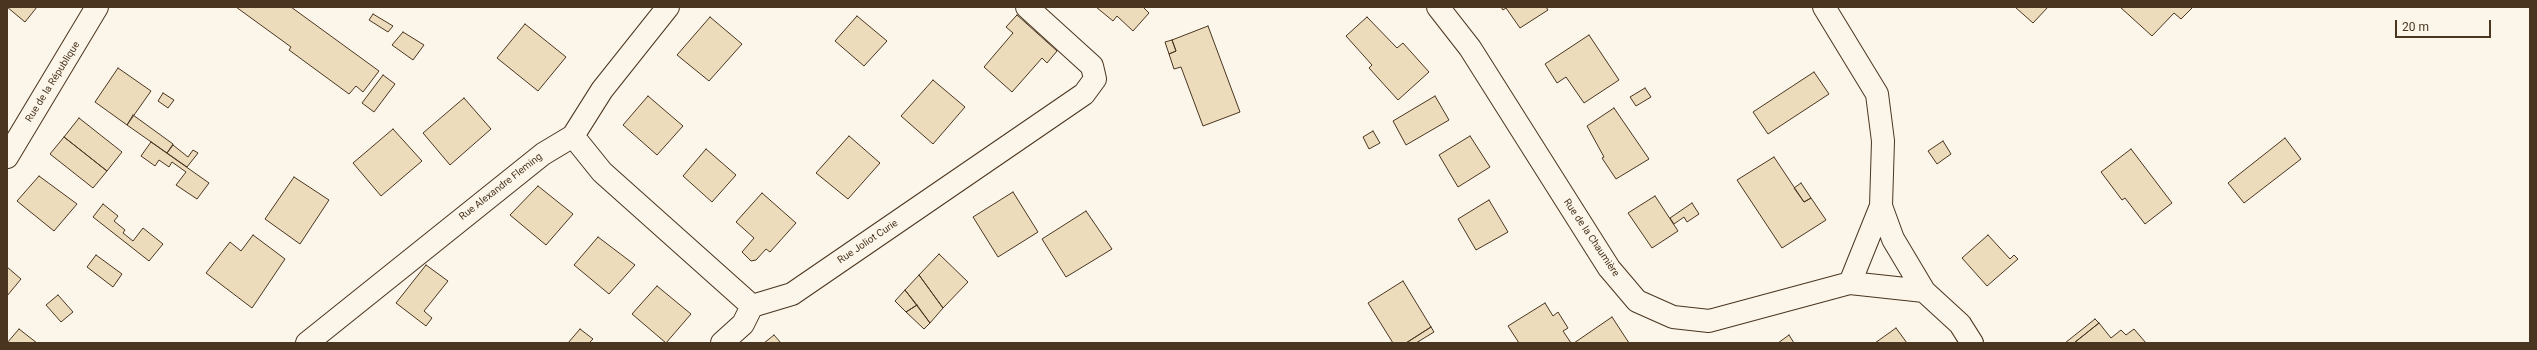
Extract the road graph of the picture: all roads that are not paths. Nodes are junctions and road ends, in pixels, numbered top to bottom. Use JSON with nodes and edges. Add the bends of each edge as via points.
{"nodes":[{"id":1,"x":97,"y":7,"type":"edge"},
{"id":2,"x":668,"y":7,"type":"edge"},
{"id":3,"x":1027,"y":7,"type":"edge"},
{"id":4,"x":1438,"y":7,"type":"edge"},
{"id":5,"x":1824,"y":7,"type":"edge"},
{"id":6,"x":573,"y":136,"type":"junction"},
{"id":7,"x":7,"y":157,"type":"edge"},
{"id":8,"x":1881,"y":206,"type":"junction"},
{"id":9,"x":1850,"y":284,"type":"junction"},
{"id":10,"x":1924,"y":291,"type":"junction"},
{"id":11,"x":752,"y":306,"type":"junction"},
{"id":12,"x":307,"y":343,"type":"edge"},
{"id":13,"x":722,"y":343,"type":"edge"},
{"id":14,"x":1972,"y":343,"type":"edge"}],
"edges":[{"from":1,"to":7,"type":"street","name":"Rue de la République"},
{"from":2,"to":6,"type":"street","name":"Rue Alexandre Fleming","via":[[602,90]]},
{"from":3,"to":11,"type":"street","name":"Rue Joliot Curie","via":[[1092,66],[1096,79],[1084,94],[792,294]]},
{"from":4,"to":9,"type":"street","name":"Rue de la Chaumière","via":[[1470,48],[1609,268],[1637,301],[1673,317],[1709,320]]},
{"from":5,"to":8,"type":"street","via":[[1877,94],[1883,141]]},
{"from":6,"to":11,"type":"street","via":[[602,172]]},
{"from":6,"to":12,"type":"street","name":"Rue Alexandre Fleming","via":[[543,154]]},
{"from":8,"to":9,"type":"street"},
{"from":8,"to":10,"type":"street","via":[[1893,239]]},
{"from":9,"to":10,"type":"street","name":"Rue de la Chaumière"},
{"from":10,"to":14,"type":"street","via":[[1960,324]]},
{"from":11,"to":13,"type":"street","via":[[743,324]]}]}
